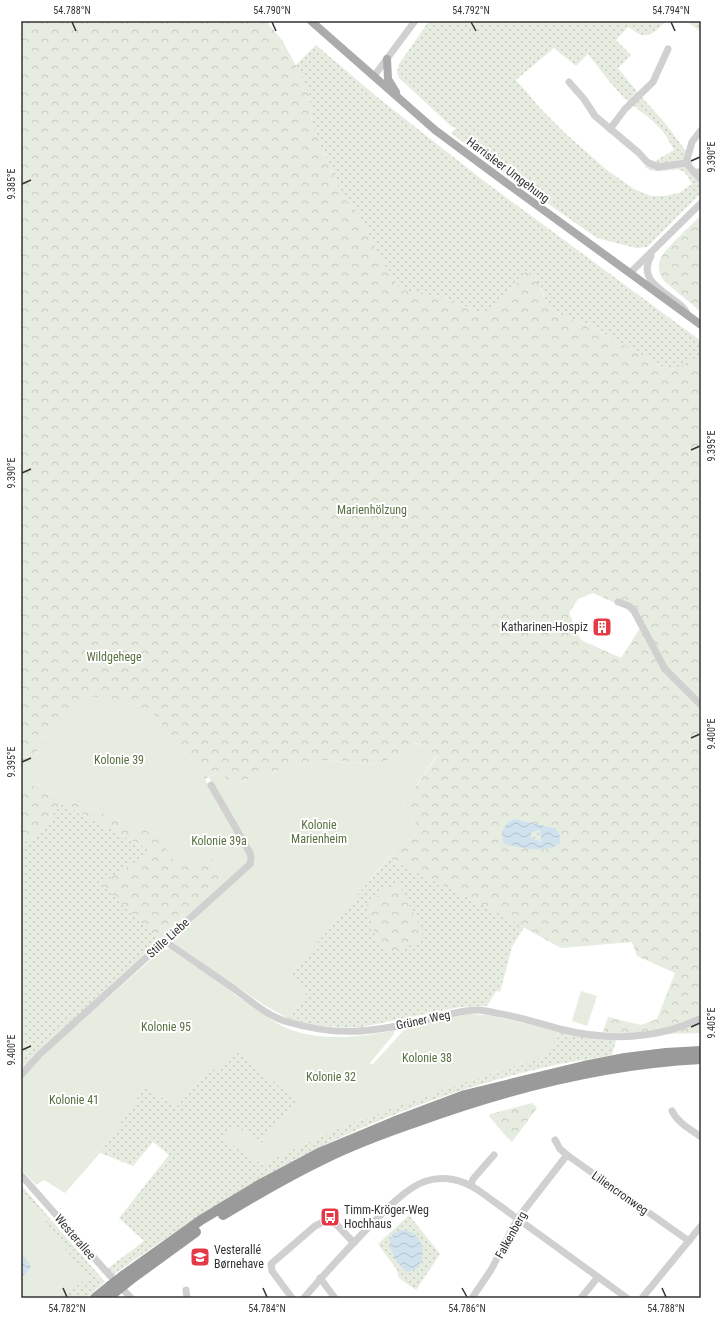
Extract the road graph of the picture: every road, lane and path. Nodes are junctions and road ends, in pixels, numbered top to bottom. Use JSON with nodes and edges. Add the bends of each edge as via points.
{"nodes":[{"id":1,"x":311,"y":21,"type":"edge"},
{"id":2,"x":415,"y":21,"type":"edge"},
{"id":3,"x":668,"y":49,"type":"dead end"},
{"id":4,"x":387,"y":59,"type":"junction"},
{"id":5,"x":374,"y":76,"type":"junction"},
{"id":6,"x":569,"y":82,"type":"dead end"},
{"id":7,"x":400,"y":98,"type":"junction"},
{"id":8,"x":610,"y":129,"type":"junction"},
{"id":9,"x":701,"y":130,"type":"edge"},
{"id":10,"x":686,"y":163,"type":"junction"},
{"id":11,"x":701,"y":180,"type":"edge"},
{"id":12,"x":701,"y":203,"type":"edge"},
{"id":13,"x":654,"y":250,"type":"junction"},
{"id":14,"x":630,"y":273,"type":"junction"},
{"id":15,"x":690,"y":317,"type":"junction"},
{"id":16,"x":701,"y":325,"type":"edge"},
{"id":17,"x":618,"y":602,"type":"dead end"},
{"id":18,"x":701,"y":704,"type":"edge"},
{"id":19,"x":211,"y":785,"type":"dead end"},
{"id":20,"x":165,"y":941,"type":"junction"},
{"id":21,"x":701,"y":1018,"type":"edge"},
{"id":22,"x":701,"y":1051,"type":"edge"},
{"id":23,"x":701,"y":1059,"type":"edge"},
{"id":24,"x":21,"y":1075,"type":"edge"},
{"id":25,"x":672,"y":1111,"type":"dead end"},
{"id":26,"x":701,"y":1137,"type":"edge"},
{"id":27,"x":555,"y":1140,"type":"dead end"},
{"id":28,"x":494,"y":1155,"type":"dead end"},
{"id":29,"x":567,"y":1155,"type":"junction"},
{"id":30,"x":21,"y":1174,"type":"edge"},
{"id":31,"x":470,"y":1185,"type":"junction"},
{"id":32,"x":518,"y":1218,"type":"junction"},
{"id":33,"x":701,"y":1226,"type":"edge"},
{"id":34,"x":689,"y":1241,"type":"junction"},
{"id":35,"x":354,"y":1242,"type":"junction"},
{"id":36,"x":598,"y":1277,"type":"junction"},
{"id":37,"x":127,"y":1278,"type":"junction"},
{"id":38,"x":320,"y":1278,"type":"junction"},
{"id":39,"x":186,"y":1290,"type":"dead end"},
{"id":40,"x":111,"y":1292,"type":"edge"},
{"id":41,"x":96,"y":1298,"type":"edge"},
{"id":42,"x":130,"y":1298,"type":"edge"},
{"id":43,"x":187,"y":1298,"type":"edge"},
{"id":44,"x":292,"y":1298,"type":"edge"},
{"id":45,"x":304,"y":1298,"type":"edge"},
{"id":46,"x":334,"y":1298,"type":"edge"},
{"id":47,"x":472,"y":1298,"type":"edge"},
{"id":48,"x":581,"y":1298,"type":"edge"},
{"id":49,"x":627,"y":1298,"type":"edge"},
{"id":50,"x":642,"y":1298,"type":"edge"}],
"edges":[{"from":1,"to":5,"type":"main road","name":"Harrisleer Umgehung"},
{"from":2,"to":4,"type":"street"},
{"from":3,"to":8,"type":"street","via":[[654,82],[625,109]]},
{"from":4,"to":5,"type":"street"},
{"from":4,"to":7,"type":"main road","via":[[388,79]]},
{"from":5,"to":7,"type":"main road","name":"Harrisleer Umgehung"},
{"from":6,"to":8,"type":"street","via":[[595,116]]},
{"from":7,"to":14,"type":"main road","name":"Harrisleer Umgehung","via":[[435,130]]},
{"from":8,"to":10,"type":"street","via":[[654,166]]},
{"from":9,"to":10,"type":"street","via":[[692,142]]},
{"from":10,"to":11,"type":"street"},
{"from":12,"to":13,"type":"street"},
{"from":13,"to":14,"type":"street"},
{"from":13,"to":15,"type":"street","via":[[647,267],[652,282],[680,304]]},
{"from":14,"to":15,"type":"main road","name":"Harrisleer Umgehung"},
{"from":15,"to":16,"type":"main road","name":"Harrisleer Umgehung"},
{"from":17,"to":18,"type":"street","via":[[634,611],[665,669]]},
{"from":19,"to":20,"type":"street","name":"Stille Liebe","via":[[250,853],[251,861]]},
{"from":20,"to":21,"type":"street","name":"Grüner Weg","via":[[264,1011],[286,1022],[321,1030],[364,1031],[478,1010],[562,1030],[610,1037],[643,1036]]},
{"from":20,"to":24,"type":"street","name":"Stille Liebe","via":[[40,1054]]},
{"from":22,"to":37,"type":"highway","via":[[639,1056],[584,1066],[466,1095],[393,1122],[321,1152],[259,1184],[201,1220]]},
{"from":23,"to":37,"type":"highway","via":[[626,1066],[585,1074],[468,1103],[396,1129],[325,1158],[264,1190],[206,1224]]},
{"from":25,"to":26,"type":"street","via":[[675,1118]]},
{"from":27,"to":29,"type":"street","name":"Liliencronweg"},
{"from":28,"to":31,"type":"street"},
{"from":29,"to":32,"type":"street","name":"Falkenberg"},
{"from":29,"to":34,"type":"street","name":"Liliencronweg"},
{"from":30,"to":42,"type":"street","name":"Westerallee"},
{"from":31,"to":32,"type":"street"},
{"from":31,"to":35,"type":"street","via":[[446,1178],[423,1182],[399,1198]]},
{"from":32,"to":36,"type":"street"},
{"from":32,"to":47,"type":"street","name":"Falkenberg","via":[[491,1270]]},
{"from":33,"to":34,"type":"street"},
{"from":34,"to":50,"type":"street"},
{"from":35,"to":38,"type":"street"},
{"from":35,"to":44,"type":"street","via":[[336,1225],[325,1221],[315,1226],[273,1261],[272,1271]]},
{"from":36,"to":48,"type":"street"},
{"from":36,"to":49,"type":"street"},
{"from":37,"to":40,"type":"highway","bridge":true},
{"from":38,"to":45,"type":"street"},
{"from":38,"to":46,"type":"street"},
{"from":39,"to":43,"type":"street"},
{"from":40,"to":41,"type":"highway"}]}
